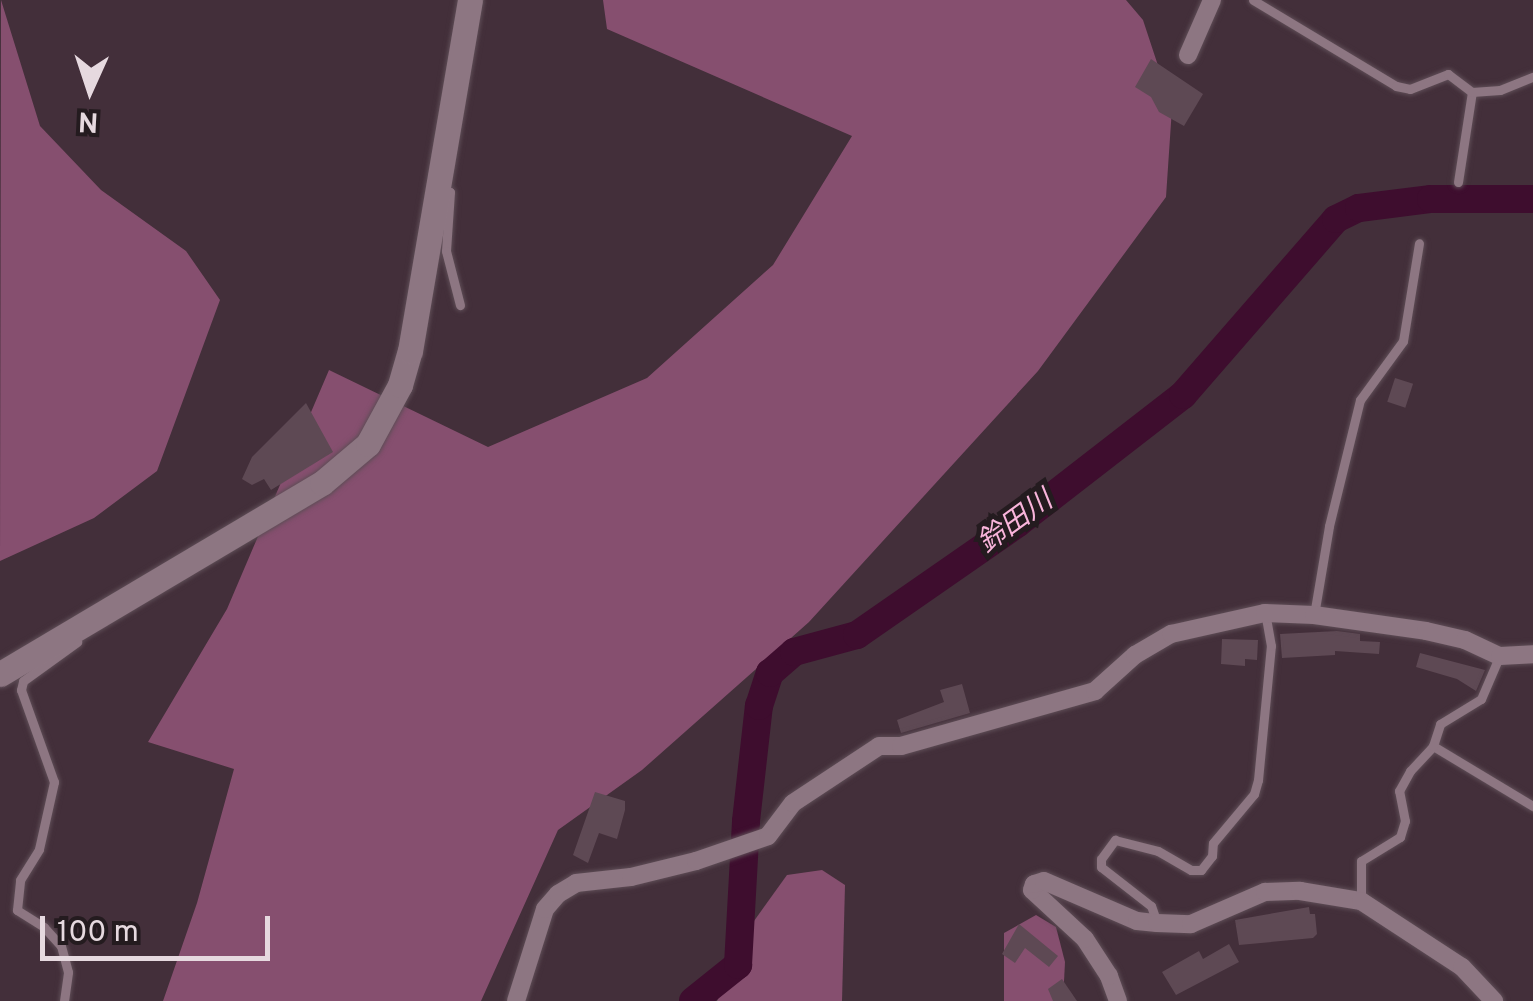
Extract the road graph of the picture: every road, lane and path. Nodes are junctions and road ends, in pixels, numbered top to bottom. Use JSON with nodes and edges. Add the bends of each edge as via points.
{"nodes":[{"id":1,"x":470,"y":0,"type":"edge"},
{"id":2,"x":1212,"y":0,"type":"edge"},
{"id":3,"x":1252,"y":0,"type":"edge"},
{"id":4,"x":1188,"y":54,"type":"dead end"},
{"id":5,"x":1533,"y":77,"type":"edge"},
{"id":6,"x":1472,"y":92,"type":"junction"},
{"id":7,"x":1458,"y":182,"type":"dead end"},
{"id":8,"x":439,"y":191,"type":"junction"},
{"id":9,"x":1419,"y":244,"type":"dead end"},
{"id":10,"x":460,"y":304,"type":"dead end"},
{"id":11,"x":1265,"y":613,"type":"junction"},
{"id":12,"x":1314,"y":615,"type":"junction"},
{"id":13,"x":80,"y":626,"type":"junction"},
{"id":14,"x":1533,"y":654,"type":"edge"},
{"id":15,"x":1500,"y":656,"type":"junction"},
{"id":16,"x":0,"y":674,"type":"edge"},
{"id":17,"x":1433,"y":746,"type":"junction"},
{"id":18,"x":1533,"y":806,"type":"edge"},
{"id":19,"x":1361,"y":900,"type":"junction"},
{"id":20,"x":1157,"y":923,"type":"junction"},
{"id":21,"x":64,"y":1001,"type":"edge"},
{"id":22,"x":516,"y":1001,"type":"edge"},
{"id":23,"x":1118,"y":1001,"type":"edge"},
{"id":24,"x":1494,"y":1001,"type":"edge"}],
"edges":[{"from":1,"to":8,"type":"street"},
{"from":2,"to":4,"type":"street"},
{"from":3,"to":6,"type":"lane","via":[[1396,86],[1410,89],[1448,74]]},
{"from":5,"to":6,"type":"lane"},
{"from":6,"to":7,"type":"lane"},
{"from":8,"to":10,"type":"lane","via":[[450,192],[446,251]]},
{"from":8,"to":13,"type":"street","via":[[410,351],[368,444],[322,483]]},
{"from":9,"to":12,"type":"lane","via":[[1402,340],[1360,400]]},
{"from":11,"to":12,"type":"street"},
{"from":11,"to":20,"type":"lane","via":[[1271,646],[1254,794],[1213,844],[1201,870],[1115,840],[1101,859],[1101,867],[1151,906]]},
{"from":11,"to":22,"type":"street","via":[[1171,634],[1095,691],[901,746],[879,746],[793,803],[768,836],[631,877],[576,883],[546,909]]},
{"from":12,"to":15,"type":"street","via":[[1426,631]]},
{"from":13,"to":16,"type":"street"},
{"from":13,"to":21,"type":"lane","via":[[79,640],[23,681],[21,690],[54,782],[39,849],[20,880],[17,910],[61,946],[68,972]]},
{"from":14,"to":15,"type":"street"},
{"from":15,"to":17,"type":"lane","via":[[1481,699],[1440,724]]},
{"from":17,"to":18,"type":"lane"},
{"from":17,"to":19,"type":"lane","via":[[1399,792],[1405,821],[1400,837],[1361,861]]},
{"from":19,"to":20,"type":"street","via":[[1266,892],[1191,924]]},
{"from":19,"to":24,"type":"street","via":[[1462,967]]},
{"from":20,"to":23,"type":"street","via":[[1044,881],[1034,884],[1032,890],[1085,939]]}]}
